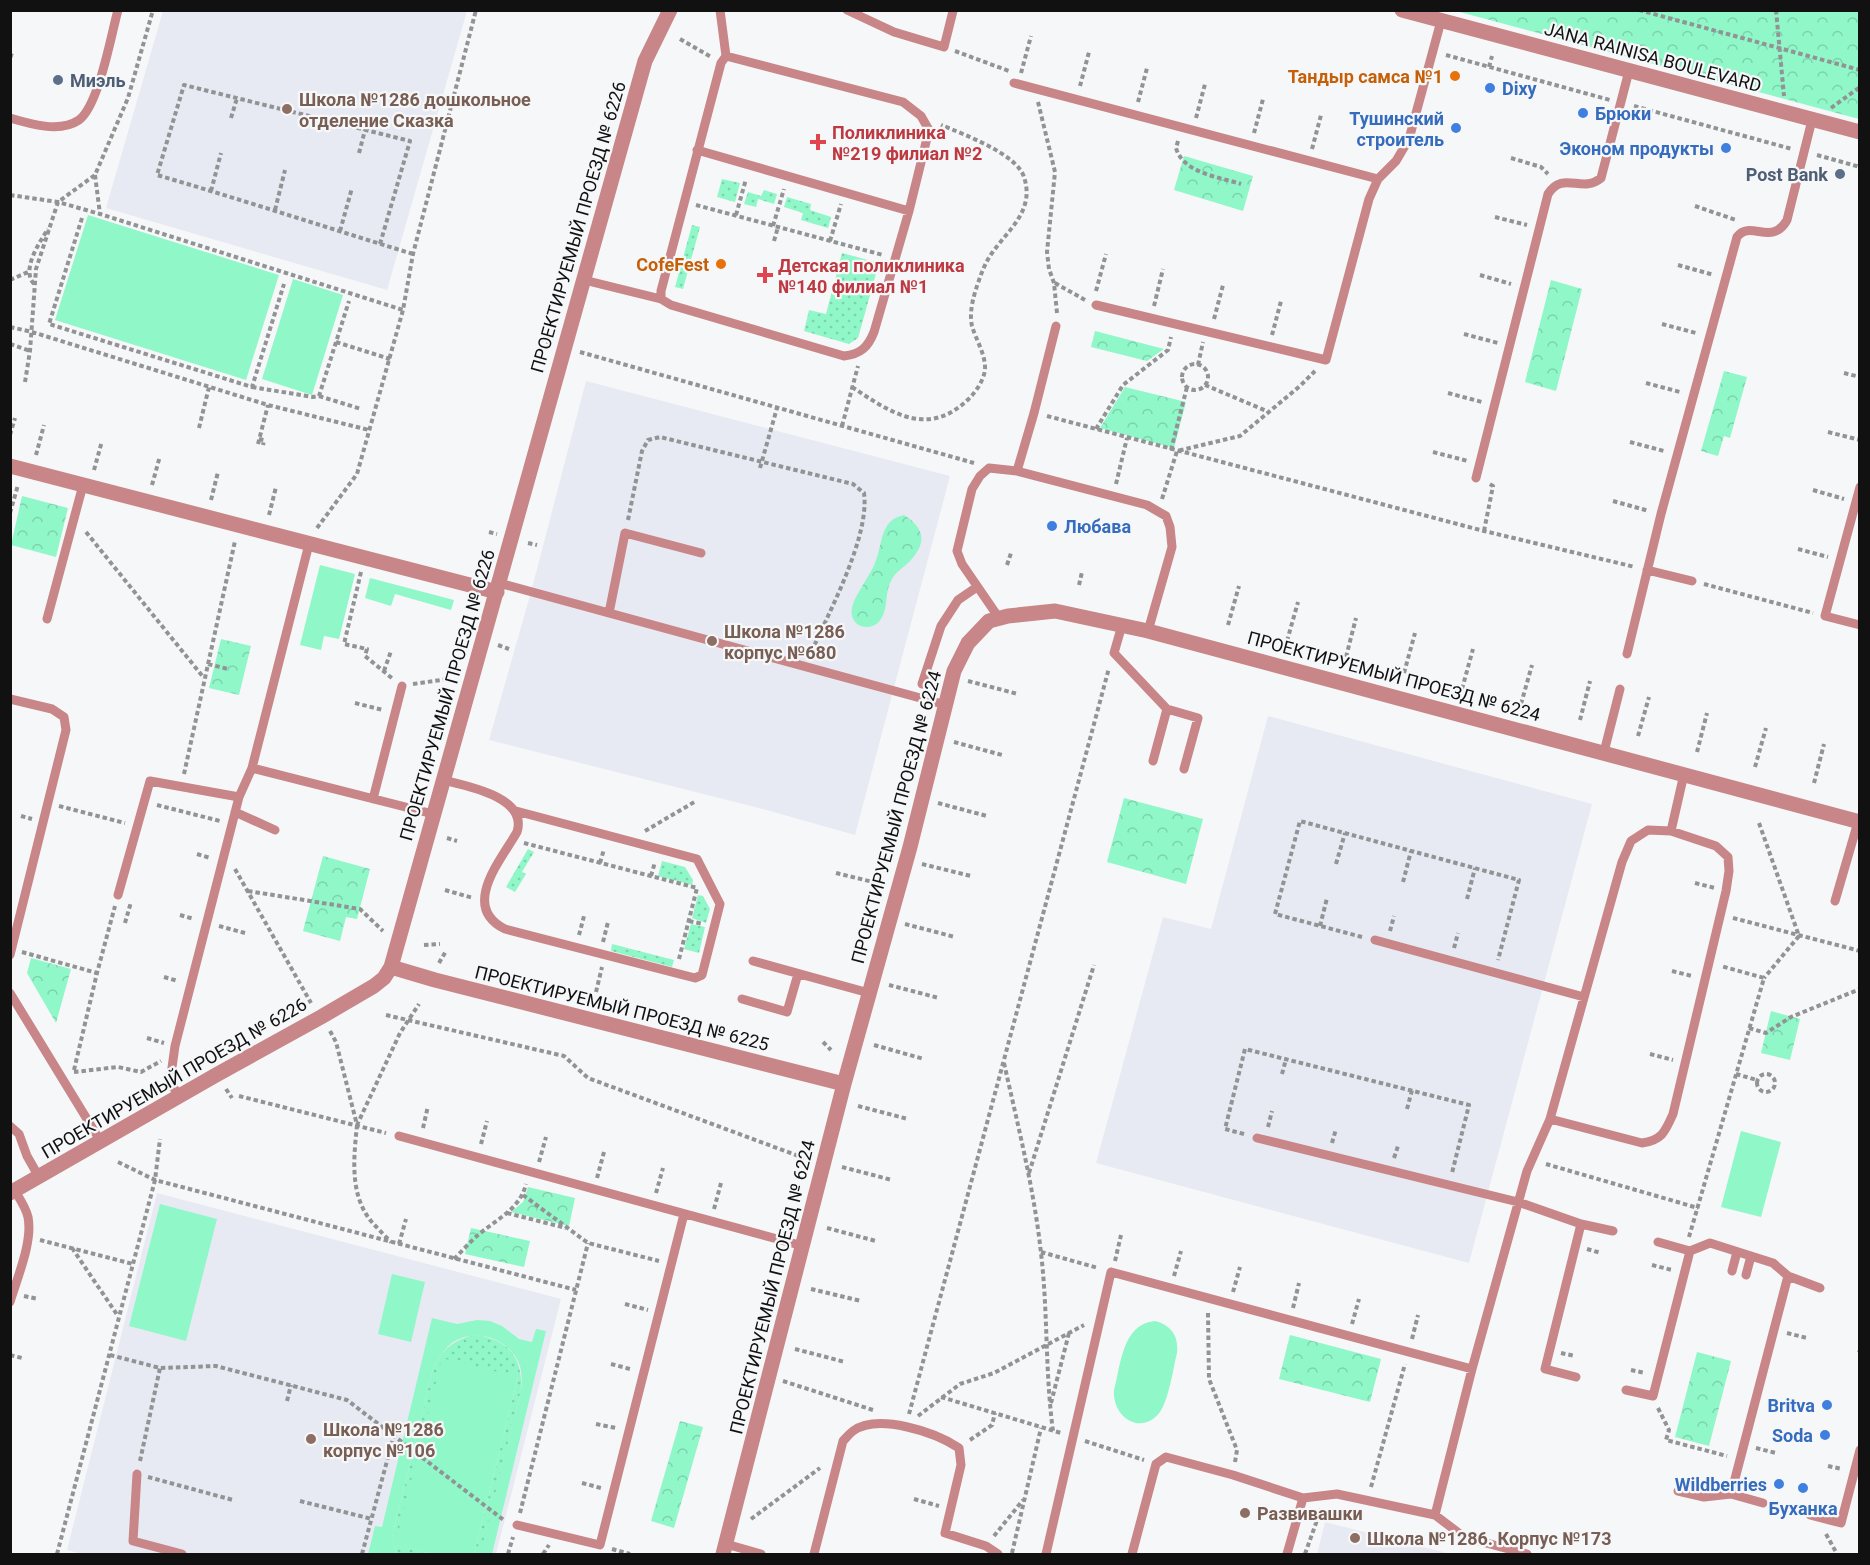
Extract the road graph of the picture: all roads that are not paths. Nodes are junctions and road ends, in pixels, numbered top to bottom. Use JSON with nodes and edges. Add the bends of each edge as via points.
{"nodes":[{"id":1,"x":118,"y":10,"type":"edge"},
{"id":2,"x":670,"y":10,"type":"edge"},
{"id":3,"x":720,"y":10,"type":"edge"},
{"id":4,"x":847,"y":10,"type":"edge"},
{"id":5,"x":1402,"y":10,"type":"edge"},
{"id":6,"x":953,"y":11,"type":"edge"},
{"id":7,"x":1441,"y":21,"type":"junction"},
{"id":8,"x":723,"y":59,"type":"junction"},
{"id":9,"x":1629,"y":71,"type":"junction"},
{"id":10,"x":1016,"y":84,"type":"road end"},
{"id":11,"x":10,"y":118,"type":"edge"},
{"id":12,"x":1812,"y":120,"type":"junction"},
{"id":13,"x":1860,"y":132,"type":"edge"},
{"id":14,"x":697,"y":150,"type":"junction"},
{"id":15,"x":1378,"y":180,"type":"junction"},
{"id":16,"x":909,"y":211,"type":"junction"},
{"id":17,"x":584,"y":280,"type":"junction"},
{"id":18,"x":661,"y":299,"type":"junction"},
{"id":19,"x":1095,"y":304,"type":"road end"},
{"id":20,"x":1056,"y":326,"type":"road end"},
{"id":21,"x":10,"y":466,"type":"edge"},
{"id":22,"x":1017,"y":471,"type":"junction"},
{"id":23,"x":1476,"y":478,"type":"road end"},
{"id":24,"x":83,"y":484,"type":"junction"},
{"id":25,"x":1860,"y":487,"type":"edge"},
{"id":26,"x":309,"y":543,"type":"junction"},
{"id":27,"x":700,"y":553,"type":"dead end"},
{"id":28,"x":1647,"y":570,"type":"junction"},
{"id":29,"x":1692,"y":581,"type":"road end"},
{"id":30,"x":977,"y":586,"type":"junction"},
{"id":31,"x":498,"y":587,"type":"junction"},
{"id":32,"x":609,"y":613,"type":"junction"},
{"id":33,"x":999,"y":618,"type":"junction"},
{"id":34,"x":47,"y":619,"type":"dead end"},
{"id":35,"x":1122,"y":625,"type":"junction"},
{"id":36,"x":1860,"y":625,"type":"edge"},
{"id":37,"x":1148,"y":631,"type":"junction"},
{"id":38,"x":1628,"y":654,"type":"dead end"},
{"id":39,"x":922,"y":684,"type":"dead end"},
{"id":40,"x":402,"y":686,"type":"road end"},
{"id":41,"x":1620,"y":689,"type":"dead end"},
{"id":42,"x":10,"y":699,"type":"edge"},
{"id":43,"x":946,"y":705,"type":"junction"},
{"id":44,"x":1167,"y":710,"type":"junction"},
{"id":45,"x":1604,"y":752,"type":"junction"},
{"id":46,"x":1153,"y":761,"type":"dead end"},
{"id":47,"x":252,"y":768,"type":"junction"},
{"id":48,"x":1184,"y":770,"type":"dead end"},
{"id":49,"x":1684,"y":774,"type":"junction"},
{"id":50,"x":443,"y":780,"type":"junction"},
{"id":51,"x":239,"y":797,"type":"junction"},
{"id":52,"x":373,"y":799,"type":"junction"},
{"id":53,"x":516,"y":811,"type":"junction"},
{"id":54,"x":235,"y":812,"type":"junction"},
{"id":55,"x":434,"y":814,"type":"junction"},
{"id":56,"x":1859,"y":822,"type":"edge"},
{"id":57,"x":275,"y":830,"type":"dead end"},
{"id":58,"x":1671,"y":831,"type":"junction"},
{"id":59,"x":118,"y":895,"type":"road end"},
{"id":60,"x":1835,"y":901,"type":"dead end"},
{"id":61,"x":1375,"y":940,"type":"road end"},
{"id":62,"x":11,"y":952,"type":"edge"},
{"id":63,"x":753,"y":961,"type":"dead end"},
{"id":64,"x":391,"y":967,"type":"junction"},
{"id":65,"x":798,"y":974,"type":"junction"},
{"id":66,"x":10,"y":993,"type":"edge"},
{"id":67,"x":868,"y":993,"type":"junction"},
{"id":68,"x":1584,"y":997,"type":"junction"},
{"id":69,"x":742,"y":999,"type":"dead end"},
{"id":70,"x":844,"y":1084,"type":"junction"},
{"id":71,"x":179,"y":1096,"type":"junction"},
{"id":72,"x":1550,"y":1119,"type":"junction"},
{"id":73,"x":10,"y":1126,"type":"edge"},
{"id":74,"x":399,"y":1136,"type":"road end"},
{"id":75,"x":1257,"y":1138,"type":"road end"},
{"id":76,"x":101,"y":1142,"type":"junction"},
{"id":77,"x":39,"y":1177,"type":"junction"},
{"id":78,"x":13,"y":1192,"type":"edge"},
{"id":79,"x":1518,"y":1202,"type":"junction"},
{"id":80,"x":684,"y":1214,"type":"junction"},
{"id":81,"x":1581,"y":1224,"type":"junction"},
{"id":82,"x":1613,"y":1231,"type":"dead end"},
{"id":83,"x":1658,"y":1242,"type":"dead end"},
{"id":84,"x":803,"y":1246,"type":"junction"},
{"id":85,"x":1688,"y":1250,"type":"junction"},
{"id":86,"x":1737,"y":1252,"type":"junction"},
{"id":87,"x":1750,"y":1256,"type":"junction"},
{"id":88,"x":1732,"y":1271,"type":"dead end"},
{"id":89,"x":1746,"y":1275,"type":"dead end"},
{"id":90,"x":1788,"y":1276,"type":"junction"},
{"id":91,"x":1820,"y":1288,"type":"dead end"},
{"id":92,"x":10,"y":1302,"type":"edge"},
{"id":93,"x":1472,"y":1369,"type":"junction"},
{"id":94,"x":1576,"y":1377,"type":"dead end"},
{"id":95,"x":1626,"y":1390,"type":"dead end"},
{"id":96,"x":1860,"y":1450,"type":"edge"},
{"id":97,"x":137,"y":1474,"type":"road end"},
{"id":98,"x":1678,"y":1491,"type":"dead end"},
{"id":99,"x":1731,"y":1494,"type":"junction"},
{"id":100,"x":1303,"y":1498,"type":"junction"},
{"id":101,"x":1763,"y":1503,"type":"dead end"},
{"id":102,"x":1435,"y":1515,"type":"junction"},
{"id":103,"x":1809,"y":1515,"type":"dead end"},
{"id":104,"x":517,"y":1525,"type":"road end"},
{"id":105,"x":725,"y":1549,"type":"edge"},
{"id":106,"x":1505,"y":1551,"type":"edge"},
{"id":107,"x":182,"y":1554,"type":"edge"},
{"id":108,"x":761,"y":1554,"type":"edge"},
{"id":109,"x":814,"y":1554,"type":"edge"},
{"id":110,"x":998,"y":1554,"type":"edge"},
{"id":111,"x":1046,"y":1554,"type":"edge"},
{"id":112,"x":1132,"y":1554,"type":"edge"},
{"id":113,"x":1287,"y":1554,"type":"edge"},
{"id":114,"x":1527,"y":1554,"type":"edge"}],
"edges":[{"from":1,"to":11,"type":"lane","via":[[99,82],[86,113],[77,121],[58,126]]},
{"from":2,"to":17,"type":"street","name":"ПРОЕКТИРУЕМЫЙ ПРОЕЗД № 6226","via":[[645,61]]},
{"from":3,"to":8,"type":"lane"},
{"from":4,"to":6,"type":"lane","via":[[894,32],[945,47]]},
{"from":5,"to":7,"type":"street","name":"JANA RAINISA BOULEVARD"},
{"from":7,"to":9,"type":"street","name":"JANA RAINISA BOULEVARD"},
{"from":7,"to":15,"type":"lane","via":[[1408,139],[1396,161]]},
{"from":8,"to":14,"type":"lane"},
{"from":8,"to":16,"type":"lane","via":[[903,102],[921,116],[929,130]]},
{"from":9,"to":12,"type":"street","name":"JANA RAINISA BOULEVARD"},
{"from":9,"to":23,"type":"lane","via":[[1601,178],[1587,185],[1558,183],[1548,194]]},
{"from":10,"to":15,"type":"lane"},
{"from":12,"to":13,"type":"street","name":"JANA RAINISA BOULEVARD"},
{"from":12,"to":28,"type":"lane","via":[[1782,228],[1767,234],[1743,231],[1737,237]]},
{"from":14,"to":16,"type":"lane"},
{"from":14,"to":18,"type":"lane"},
{"from":15,"to":19,"type":"lane","via":[[1369,199],[1326,360]]},
{"from":16,"to":18,"type":"lane","via":[[874,332],[862,351],[844,356],[670,305]]},
{"from":17,"to":18,"type":"lane"},
{"from":17,"to":31,"type":"street","name":"ПРОЕКТИРУЕМЫЙ ПРОЕЗД № 6226"},
{"from":20,"to":22,"type":"lane"},
{"from":21,"to":24,"type":"street"},
{"from":22,"to":30,"type":"lane","via":[[989,468],[972,489],[957,546],[959,558]]},
{"from":22,"to":37,"type":"lane","via":[[1113,496],[1159,510],[1166,516],[1172,548]]},
{"from":24,"to":26,"type":"street"},
{"from":24,"to":34,"type":"lane"},
{"from":25,"to":36,"type":"lane","via":[[1826,616]]},
{"from":26,"to":31,"type":"street"},
{"from":26,"to":47,"type":"lane"},
{"from":27,"to":32,"type":"lane","via":[[625,533]]},
{"from":28,"to":29,"type":"lane"},
{"from":28,"to":38,"type":"lane"},
{"from":30,"to":33,"type":"lane"},
{"from":30,"to":39,"type":"lane","via":[[958,600],[941,626]]},
{"from":31,"to":32,"type":"lane"},
{"from":31,"to":50,"type":"street","name":"ПРОЕКТИРУЕМЫЙ ПРОЕЗД № 6226"},
{"from":32,"to":43,"type":"lane"},
{"from":33,"to":35,"type":"street","name":"ПРОЕКТИРУЕМЫЙ ПРОЕЗД № 6224","via":[[1055,610]]},
{"from":33,"to":43,"type":"street","name":"ПРОЕКТИРУЕМЫЙ ПРОЕЗД № 6224","via":[[989,621],[968,643],[954,671]]},
{"from":35,"to":37,"type":"street","name":"ПРОЕКТИРУЕМЫЙ ПРОЕЗД № 6224"},
{"from":35,"to":44,"type":"lane","via":[[1113,653]]},
{"from":37,"to":45,"type":"street","name":"ПРОЕКТИРУЕМЫЙ ПРОЕЗД № 6224"},
{"from":40,"to":52,"type":"lane"},
{"from":41,"to":45,"type":"lane"},
{"from":42,"to":62,"type":"lane","via":[[52,709],[64,717],[66,730]]},
{"from":43,"to":67,"type":"street","name":"ПРОЕКТИРУЕМЫЙ ПРОЕЗД № 6224"},
{"from":44,"to":46,"type":"lane"},
{"from":44,"to":48,"type":"lane","via":[[1198,718]]},
{"from":45,"to":49,"type":"street","name":"ПРОЕКТИРУЕМЫЙ ПРОЕЗД № 6224"},
{"from":47,"to":51,"type":"lane"},
{"from":47,"to":52,"type":"lane"},
{"from":49,"to":56,"type":"street","name":"ПРОЕКТИРУЕМЫЙ ПРОЕЗД № 6224"},
{"from":49,"to":58,"type":"lane"},
{"from":50,"to":53,"type":"lane","via":[[483,790]]},
{"from":50,"to":55,"type":"street","name":"ПРОЕКТИРУЕМЫЙ ПРОЕЗД № 6226"},
{"from":51,"to":54,"type":"lane"},
{"from":51,"to":59,"type":"lane","via":[[150,781]]},
{"from":52,"to":55,"type":"lane"},
{"from":53,"to":53,"type":"lane","via":[[520,824],[488,884],[484,900],[492,921],[506,929],[675,973],[695,978],[702,975],[720,901],[694,857]]},
{"from":54,"to":57,"type":"lane"},
{"from":54,"to":71,"type":"lane","via":[[173,1058],[170,1082]]},
{"from":55,"to":64,"type":"street","name":"ПРОЕКТИРУЕМЫЙ ПРОЕЗД № 6226"},
{"from":56,"to":60,"type":"lane"},
{"from":58,"to":68,"type":"lane","via":[[1648,830],[1631,841]]},
{"from":58,"to":72,"type":"lane","via":[[1716,846],[1728,857],[1729,872],[1673,1114],[1666,1130],[1655,1141],[1642,1143]]},
{"from":61,"to":68,"type":"lane"},
{"from":63,"to":65,"type":"lane"},
{"from":64,"to":70,"type":"street","name":"ПРОЕКТИРУЕМЫЙ ПРОЕЗД № 6225"},
{"from":64,"to":71,"type":"street","name":"ПРОЕКТИРУЕМЫЙ ПРОЕЗД № 6226","via":[[384,978],[347,1002]]},
{"from":65,"to":67,"type":"lane"},
{"from":65,"to":69,"type":"lane","via":[[788,1012]]},
{"from":66,"to":76,"type":"lane"},
{"from":67,"to":70,"type":"street","name":"ПРОЕКТИРУЕМЫЙ ПРОЕЗД № 6224"},
{"from":68,"to":72,"type":"lane"},
{"from":70,"to":84,"type":"street","name":"ПРОЕКТИРУЕМЫЙ ПРОЕЗД № 6224"},
{"from":71,"to":76,"type":"street","name":"ПРОЕКТИРУЕМЫЙ ПРОЕЗД № 6226"},
{"from":72,"to":79,"type":"lane"},
{"from":73,"to":77,"type":"lane","via":[[19,1134]]},
{"from":74,"to":80,"type":"lane"},
{"from":75,"to":79,"type":"lane"},
{"from":76,"to":77,"type":"street","name":"ПРОЕКТИРУЕМЫЙ ПРОЕЗД № 6226"},
{"from":77,"to":78,"type":"street","name":"ПРОЕКТИРУЕМЫЙ ПРОЕЗД № 6226"},
{"from":78,"to":92,"type":"lane","via":[[27,1215],[28,1237]]},
{"from":79,"to":81,"type":"lane"},
{"from":79,"to":93,"type":"lane"},
{"from":80,"to":84,"type":"lane"},
{"from":80,"to":104,"type":"lane","via":[[600,1545]]},
{"from":81,"to":82,"type":"lane"},
{"from":81,"to":94,"type":"lane","via":[[1545,1369]]},
{"from":83,"to":85,"type":"lane"},
{"from":84,"to":105,"type":"street","name":"ПРОЕКТИРУЕМЫЙ ПРОЕЗД № 6224"},
{"from":85,"to":86,"type":"lane","via":[[1710,1243]]},
{"from":85,"to":95,"type":"lane","via":[[1653,1396]]},
{"from":86,"to":87,"type":"lane"},
{"from":86,"to":88,"type":"lane"},
{"from":87,"to":89,"type":"lane"},
{"from":87,"to":90,"type":"lane","via":[[1773,1263]]},
{"from":90,"to":91,"type":"lane"},
{"from":90,"to":99,"type":"lane"},
{"from":93,"to":102,"type":"lane"},
{"from":93,"to":111,"type":"lane","via":[[1112,1272]]},
{"from":96,"to":103,"type":"lane","via":[[1841,1523]]},
{"from":97,"to":107,"type":"lane","via":[[133,1541]]},
{"from":98,"to":99,"type":"lane","via":[[1704,1497]]},
{"from":99,"to":101,"type":"lane"},
{"from":100,"to":102,"type":"lane","via":[[1337,1494]]},
{"from":100,"to":112,"type":"lane","via":[[1166,1457],[1156,1464]]},
{"from":100,"to":113,"type":"lane"},
{"from":102,"to":106,"type":"lane","via":[[1464,1537]]},
{"from":105,"to":108,"type":"lane"},
{"from":106,"to":114,"type":"lane"},
{"from":109,"to":110,"type":"lane","via":[[843,1441],[854,1430],[870,1424],[906,1426],[945,1438],[959,1448],[961,1465],[945,1533],[986,1546]]}]}
